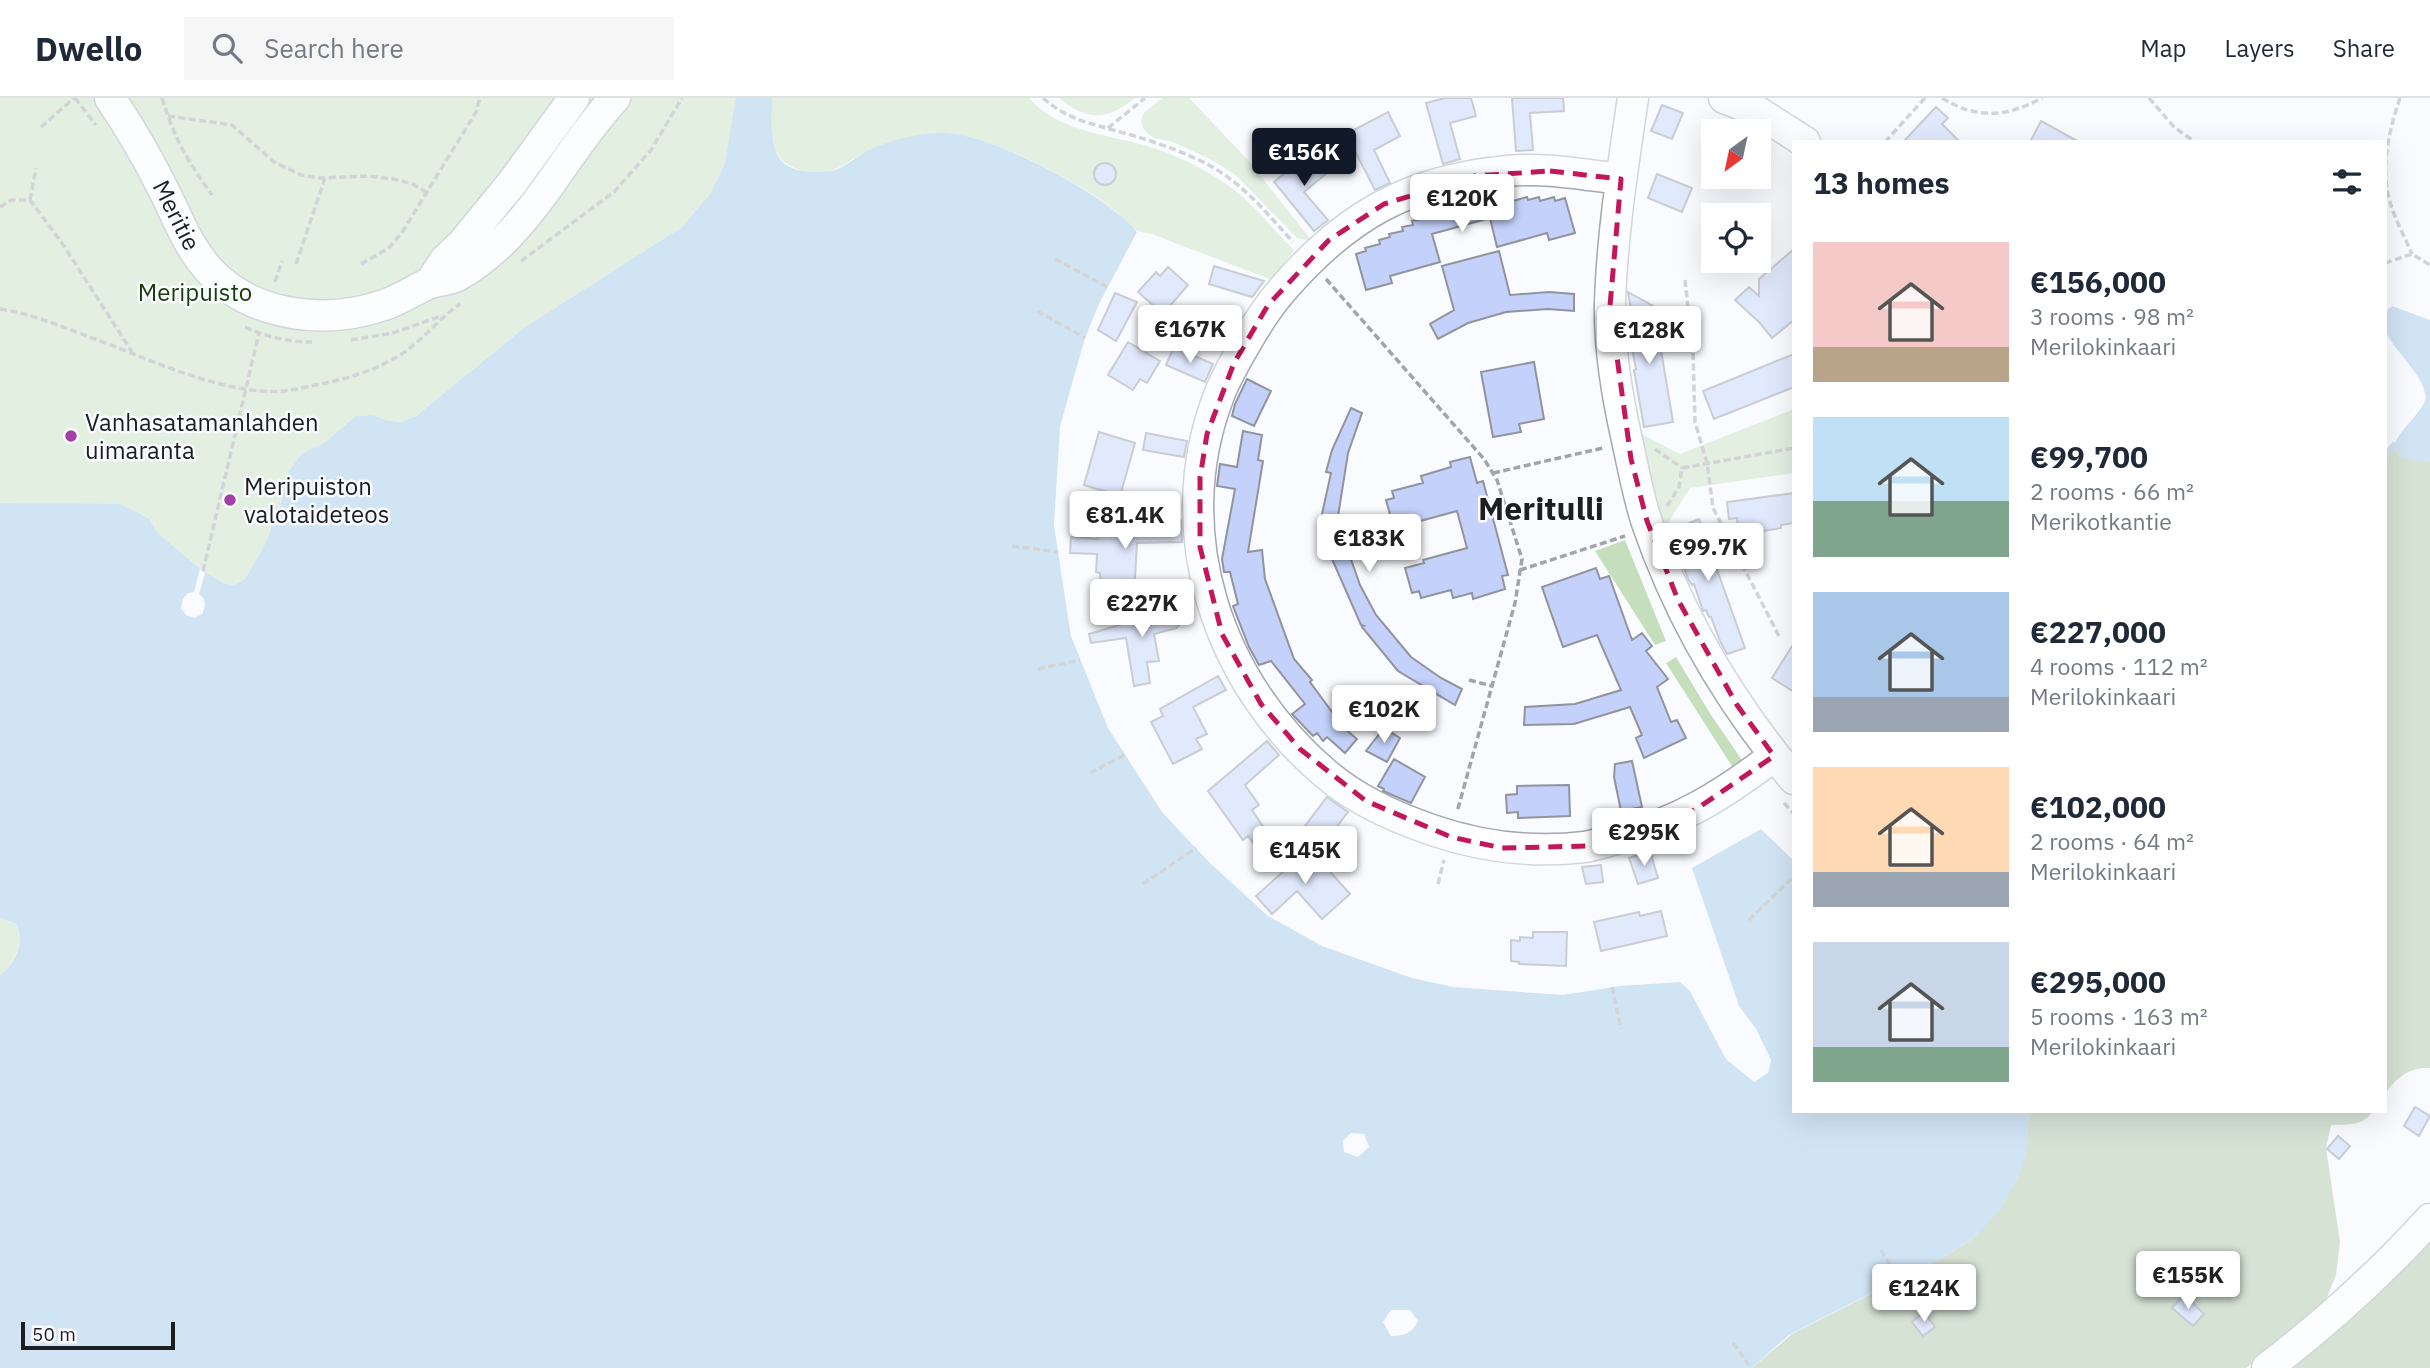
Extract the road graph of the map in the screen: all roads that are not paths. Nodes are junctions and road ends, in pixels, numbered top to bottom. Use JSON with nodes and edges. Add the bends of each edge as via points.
{"nodes":[{"id":1,"x":110,"y":98,"type":"edge"},
{"id":2,"x":574,"y":98,"type":"edge"},
{"id":3,"x":615,"y":98,"type":"edge"},
{"id":4,"x":1633,"y":98,"type":"edge"},
{"id":5,"x":1724,"y":98,"type":"edge"},
{"id":6,"x":1802,"y":140,"type":"edge"},
{"id":7,"x":1621,"y":179,"type":"junction"},
{"id":8,"x":430,"y":283,"type":"junction"},
{"id":9,"x":1774,"y":756,"type":"junction"},
{"id":10,"x":1792,"y":777,"type":"edge"},
{"id":11,"x":2430,"y":1219,"type":"edge"},
{"id":12,"x":2267,"y":1368,"type":"edge"}],
"edges":[{"from":1,"to":8,"type":"street","name":"Meritie","via":[[196,255],[212,274],[245,298],[292,313],[330,315],[386,304]]},
{"from":2,"to":8,"type":"street","name":"Meritie"},
{"from":3,"to":8,"type":"street","name":"Meritie","via":[[500,244],[456,277]]},
{"from":4,"to":7,"type":"street"},
{"from":5,"to":6,"type":"street","via":[[1755,110]]},
{"from":7,"to":9,"type":"street","via":[[1610,306],[1618,392],[1649,526],[1678,600],[1718,674]]},
{"from":7,"to":9,"type":"street","via":[[1510,171],[1424,188],[1348,225],[1308,259],[1268,305],[1234,363],[1207,433],[1200,478],[1200,547],[1210,600],[1241,672],[1300,750],[1366,801],[1451,836],[1502,848],[1588,846],[1695,810]]},
{"from":9,"to":10,"type":"street"},
{"from":11,"to":12,"type":"street","via":[[2349,1301]]}]}
